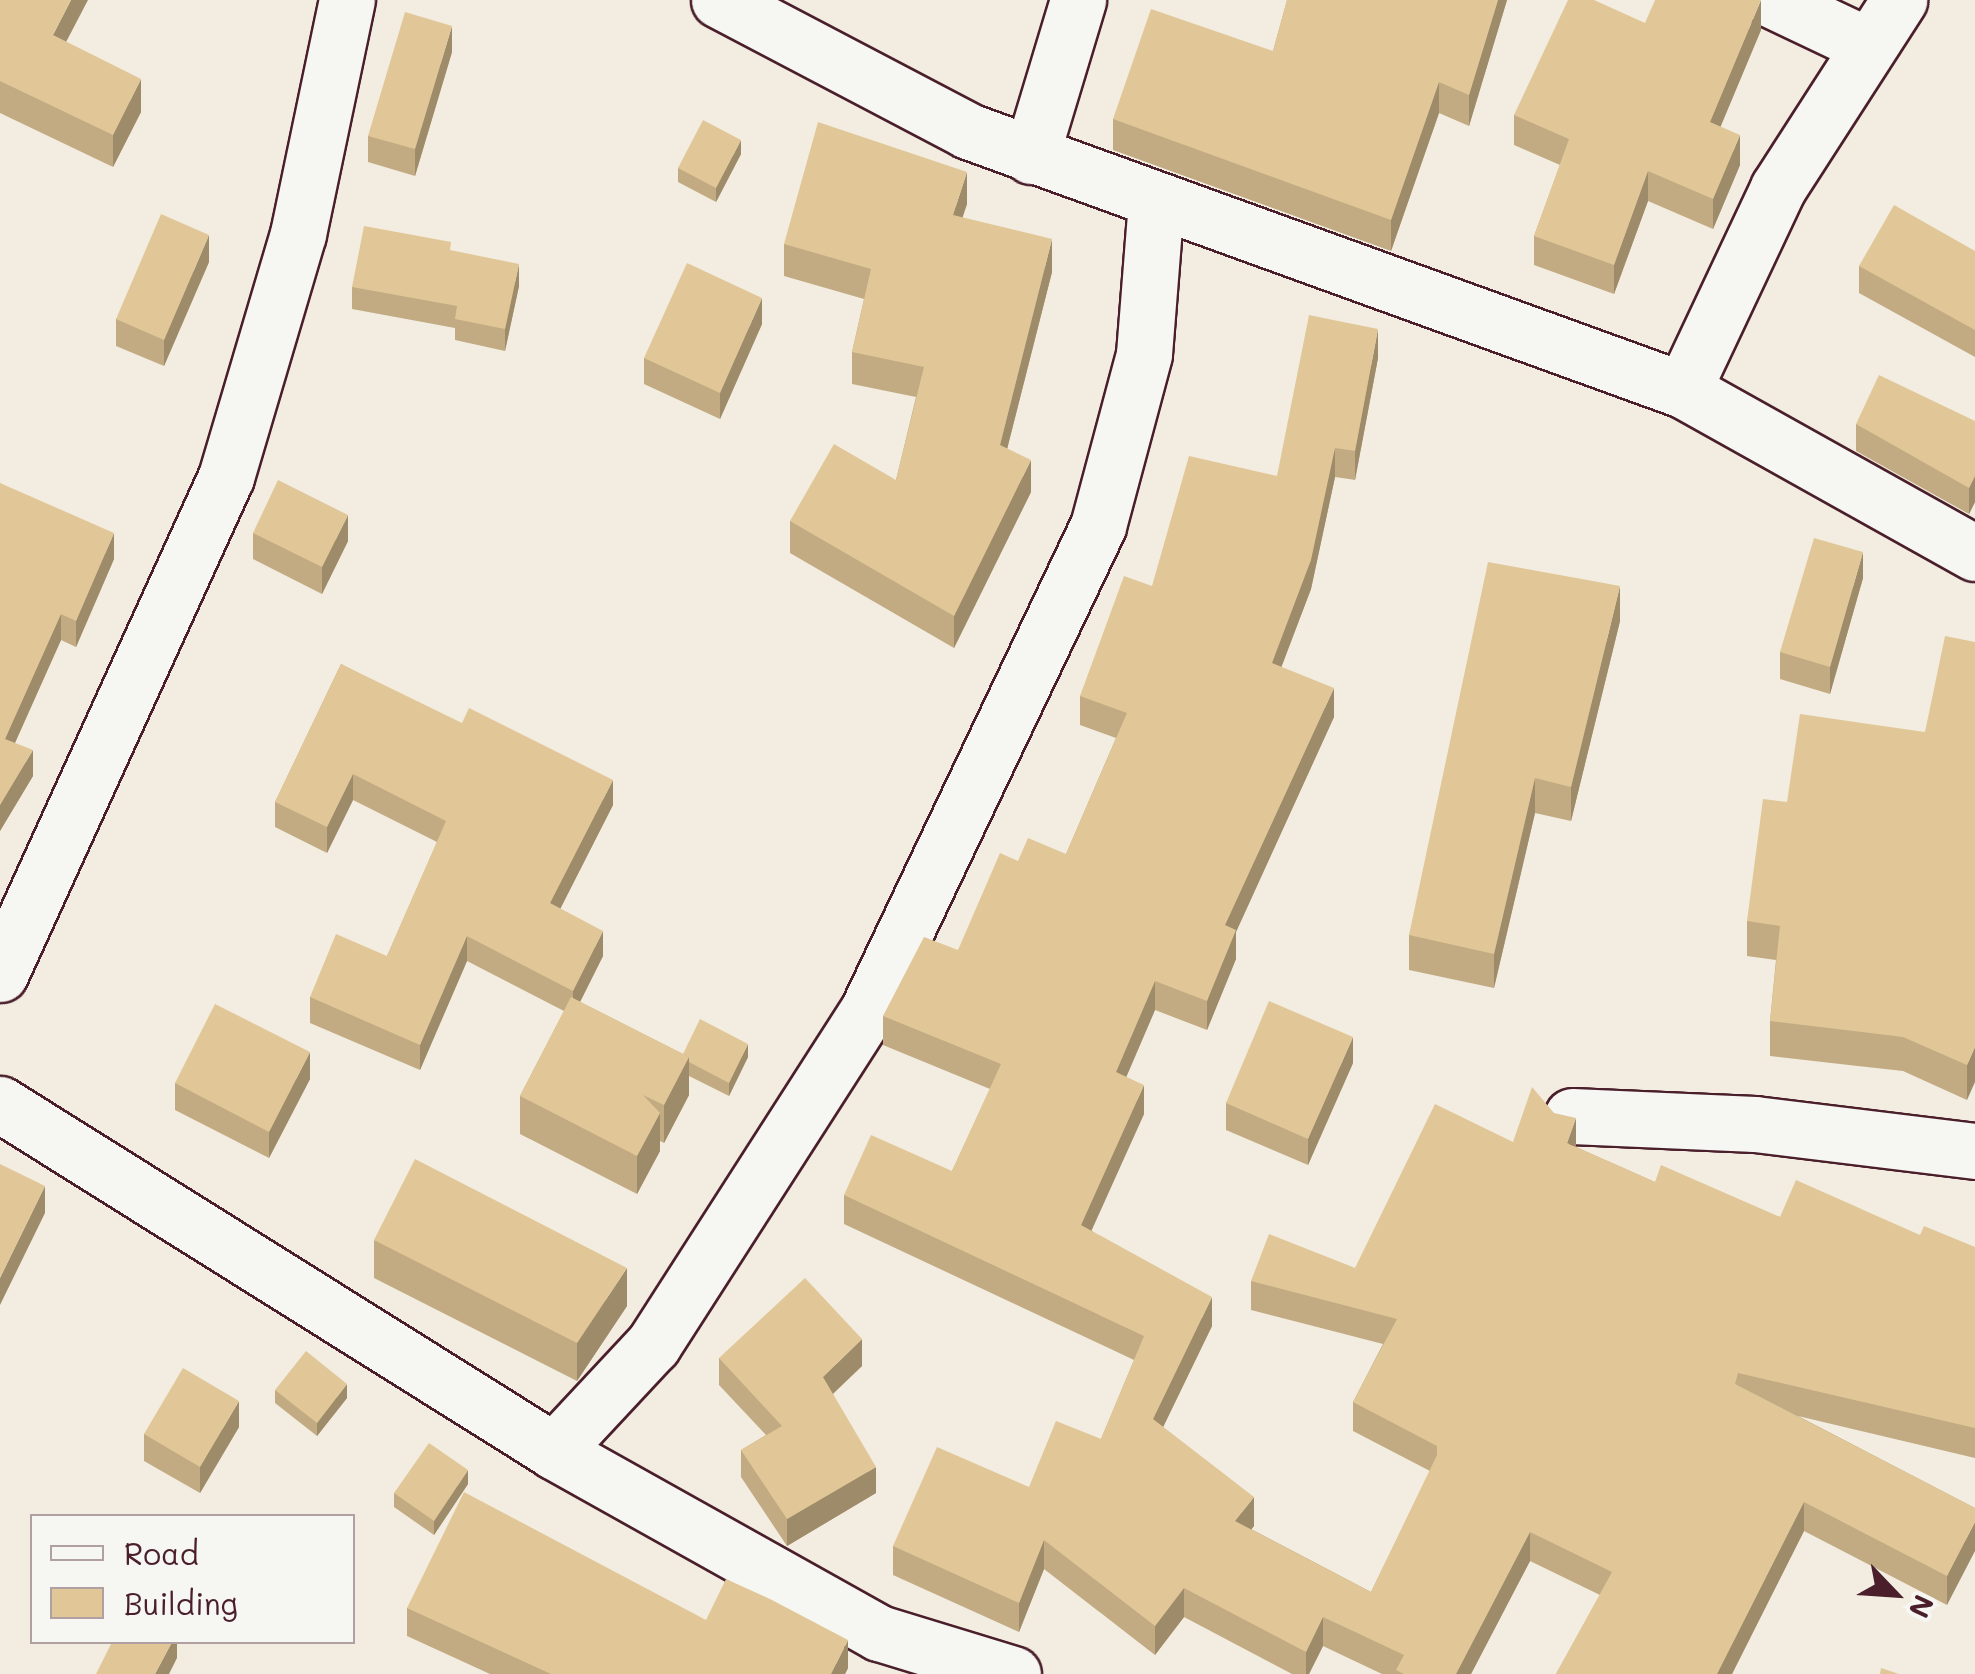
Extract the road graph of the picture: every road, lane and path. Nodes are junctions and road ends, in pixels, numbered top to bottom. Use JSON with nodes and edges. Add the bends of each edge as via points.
{"nodes":[{"id":1,"x":347,"y":0,"type":"edge"},
{"id":2,"x":719,"y":0,"type":"edge"},
{"id":3,"x":1078,"y":0,"type":"edge"},
{"id":4,"x":1772,"y":0,"type":"edge"},
{"id":5,"x":1899,"y":0,"type":"edge"},
{"id":6,"x":1869,"y":46,"type":"junction"},
{"id":7,"x":1031,"y":156,"type":"junction"},
{"id":8,"x":1156,"y":200,"type":"junction"},
{"id":9,"x":1683,"y":390,"type":"junction"},
{"id":10,"x":1975,"y":553,"type":"edge"},
{"id":11,"x":0,"y":974,"type":"edge"},
{"id":12,"x":0,"y":1104,"type":"edge"},
{"id":13,"x":1572,"y":1116,"type":"edge"},
{"id":14,"x":1975,"y":1151,"type":"edge"},
{"id":15,"x":554,"y":1451,"type":"junction"},
{"id":16,"x":1013,"y":1674,"type":"edge"}],
"edges":[{"from":1,"to":11,"type":"street","via":[[298,234],[226,478]]},
{"from":2,"to":7,"type":"street"},
{"from":3,"to":7,"type":"street"},
{"from":4,"to":6,"type":"street"},
{"from":5,"to":6,"type":"street"},
{"from":6,"to":9,"type":"street","via":[[1778,188]]},
{"from":7,"to":8,"type":"street"},
{"from":8,"to":9,"type":"street"},
{"from":8,"to":15,"type":"street","via":[[1144,354],[1098,526],[867,1012],[653,1345]]},
{"from":9,"to":10,"type":"street"},
{"from":12,"to":15,"type":"street"},
{"from":13,"to":14,"type":"street","via":[[1755,1124]]},
{"from":15,"to":16,"type":"street","via":[[879,1633]]}]}
